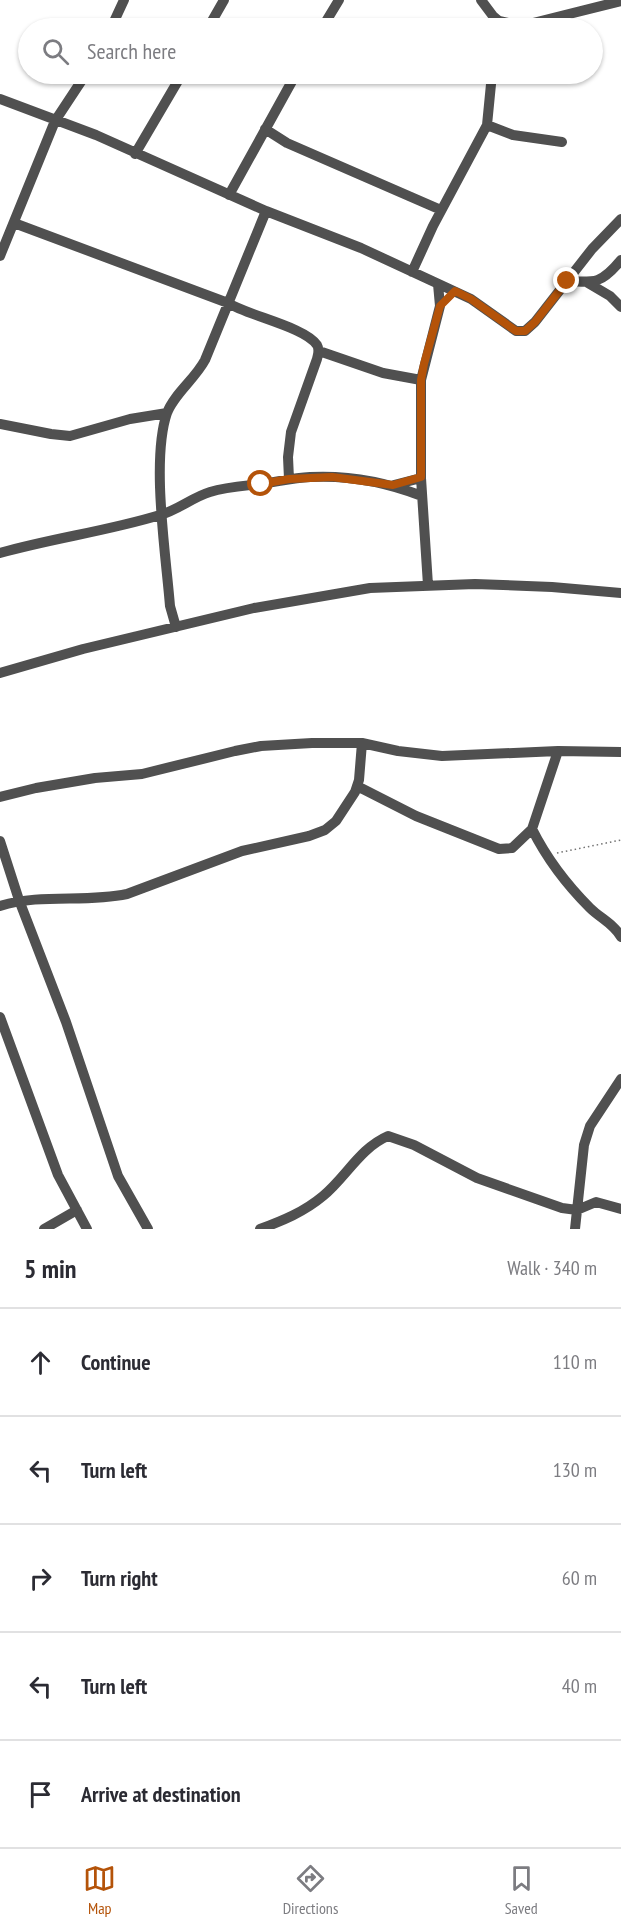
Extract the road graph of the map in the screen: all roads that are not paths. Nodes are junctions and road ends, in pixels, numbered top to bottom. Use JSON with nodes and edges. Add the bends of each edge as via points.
{"nodes":[{"id":1,"x":124,"y":0,"type":"edge"},
{"id":2,"x":224,"y":0,"type":"edge"},
{"id":3,"x":339,"y":0,"type":"edge"},
{"id":4,"x":481,"y":0,"type":"edge"},
{"id":5,"x":621,"y":1,"type":"edge"},
{"id":6,"x":116,"y":18,"type":"edge"},
{"id":7,"x":214,"y":18,"type":"edge"},
{"id":8,"x":328,"y":18,"type":"edge"},
{"id":9,"x":495,"y":18,"type":"edge"},
{"id":10,"x":555,"y":18,"type":"edge"},
{"id":11,"x":79,"y":84,"type":"edge"},
{"id":12,"x":176,"y":84,"type":"edge"},
{"id":13,"x":290,"y":84,"type":"edge"},
{"id":14,"x":491,"y":84,"type":"edge"},
{"id":15,"x":0,"y":99,"type":"edge"},
{"id":16,"x":55,"y":121,"type":"junction"},
{"id":17,"x":488,"y":125,"type":"junction"},
{"id":18,"x":265,"y":129,"type":"junction"},
{"id":19,"x":562,"y":142,"type":"dead end"},
{"id":20,"x":135,"y":154,"type":"junction"},
{"id":21,"x":229,"y":195,"type":"junction"},
{"id":22,"x":441,"y":210,"type":"junction"},
{"id":23,"x":266,"y":211,"type":"junction"},
{"id":24,"x":621,"y":219,"type":"edge"},
{"id":25,"x":14,"y":223,"type":"junction"},
{"id":26,"x":0,"y":256,"type":"edge"},
{"id":27,"x":621,"y":260,"type":"edge"},
{"id":28,"x":412,"y":272,"type":"junction"},
{"id":29,"x":608,"y":277,"type":"junction"},
{"id":30,"x":567,"y":281,"type":"junction"},
{"id":31,"x":588,"y":282,"type":"junction"},
{"id":32,"x":438,"y":284,"type":"junction"},
{"id":33,"x":455,"y":291,"type":"junction"},
{"id":34,"x":610,"y":296,"type":"junction"},
{"id":35,"x":228,"y":303,"type":"junction"},
{"id":36,"x":440,"y":306,"type":"junction"},
{"id":37,"x":621,"y":307,"type":"edge"},
{"id":38,"x":319,"y":351,"type":"junction"},
{"id":39,"x":421,"y":380,"type":"junction"},
{"id":40,"x":167,"y":413,"type":"junction"},
{"id":41,"x":0,"y":424,"type":"edge"},
{"id":42,"x":421,"y":477,"type":"junction"},
{"id":43,"x":289,"y":479,"type":"junction"},
{"id":44,"x":393,"y":485,"type":"junction"},
{"id":45,"x":422,"y":496,"type":"junction"},
{"id":46,"x":163,"y":515,"type":"junction"},
{"id":47,"x":0,"y":553,"type":"edge"},
{"id":48,"x":428,"y":585,"type":"junction"},
{"id":49,"x":621,"y":593,"type":"edge"},
{"id":50,"x":176,"y":627,"type":"junction"},
{"id":51,"x":0,"y":673,"type":"edge"},
{"id":52,"x":362,"y":743,"type":"junction"},
{"id":53,"x":558,"y":751,"type":"junction"},
{"id":54,"x":621,"y":752,"type":"edge"},
{"id":55,"x":357,"y":786,"type":"junction"},
{"id":56,"x":0,"y":797,"type":"edge"},
{"id":57,"x":532,"y":828,"type":"junction"},
{"id":58,"x":0,"y":841,"type":"edge"},
{"id":59,"x":19,"y":900,"type":"junction"},
{"id":60,"x":0,"y":906,"type":"edge"},
{"id":61,"x":621,"y":937,"type":"edge"},
{"id":62,"x":0,"y":1017,"type":"edge"},
{"id":63,"x":621,"y":1079,"type":"edge"},
{"id":64,"x":621,"y":1209,"type":"edge"},
{"id":65,"x":77,"y":1210,"type":"junction"},
{"id":66,"x":577,"y":1210,"type":"junction"},
{"id":67,"x":44,"y":1229,"type":"edge"},
{"id":68,"x":87,"y":1229,"type":"edge"},
{"id":69,"x":148,"y":1229,"type":"edge"},
{"id":70,"x":260,"y":1229,"type":"edge"},
{"id":71,"x":575,"y":1229,"type":"edge"}],
"edges":[{"from":1,"to":6,"type":"street"},
{"from":2,"to":7,"type":"street"},
{"from":3,"to":8,"type":"street"},
{"from":4,"to":9,"type":"street"},
{"from":5,"to":10,"type":"street"},
{"from":11,"to":16,"type":"street"},
{"from":12,"to":20,"type":"street"},
{"from":13,"to":18,"type":"street"},
{"from":14,"to":17,"type":"street"},
{"from":15,"to":16,"type":"street"},
{"from":16,"to":20,"type":"street"},
{"from":16,"to":25,"type":"street"},
{"from":17,"to":19,"type":"street","via":[[513,135]]},
{"from":17,"to":22,"type":"street"},
{"from":18,"to":21,"type":"street"},
{"from":18,"to":22,"type":"street","via":[[287,143]]},
{"from":20,"to":21,"type":"street"},
{"from":21,"to":23,"type":"street"},
{"from":22,"to":28,"type":"street"},
{"from":23,"to":28,"type":"street"},
{"from":23,"to":35,"type":"street"},
{"from":24,"to":30,"type":"street"},
{"from":25,"to":26,"type":"street"},
{"from":25,"to":35,"type":"street"},
{"from":27,"to":29,"type":"street"},
{"from":28,"to":32,"type":"street"},
{"from":29,"to":31,"type":"street"},
{"from":29,"to":34,"type":"street"},
{"from":30,"to":31,"type":"street"},
{"from":30,"to":33,"type":"street","via":[[525,331],[516,331]]},
{"from":31,"to":34,"type":"street"},
{"from":32,"to":33,"type":"street"},
{"from":32,"to":36,"type":"street"},
{"from":33,"to":36,"type":"street"},
{"from":34,"to":37,"type":"street"},
{"from":35,"to":38,"type":"street","via":[[302,334],[316,343]]},
{"from":35,"to":40,"type":"street","via":[[198,373]]},
{"from":36,"to":39,"type":"street"},
{"from":38,"to":39,"type":"street","via":[[383,373]]},
{"from":38,"to":43,"type":"street","via":[[291,432]]},
{"from":39,"to":42,"type":"street"},
{"from":40,"to":41,"type":"street","via":[[70,436]]},
{"from":40,"to":46,"type":"street","via":[[160,466]]},
{"from":42,"to":44,"type":"street"},
{"from":42,"to":45,"type":"street"},
{"from":43,"to":44,"type":"street","via":[[332,477]]},
{"from":43,"to":46,"type":"street","via":[[207,492]]},
{"from":44,"to":45,"type":"street"},
{"from":45,"to":48,"type":"street"},
{"from":46,"to":47,"type":"street"},
{"from":46,"to":50,"type":"street","via":[[170,606]]},
{"from":48,"to":49,"type":"street","via":[[552,587]]},
{"from":48,"to":50,"type":"street","via":[[370,588],[255,608]]},
{"from":50,"to":51,"type":"street"},
{"from":52,"to":53,"type":"street","via":[[442,756]]},
{"from":52,"to":55,"type":"street"},
{"from":52,"to":56,"type":"street","via":[[261,746],[142,774],[95,777]]},
{"from":53,"to":54,"type":"street"},
{"from":53,"to":57,"type":"street"},
{"from":55,"to":57,"type":"street","via":[[416,816],[499,849],[512,848]]},
{"from":55,"to":59,"type":"street","via":[[326,831],[242,850],[127,894]]},
{"from":57,"to":61,"type":"street","via":[[569,886]]},
{"from":58,"to":59,"type":"street"},
{"from":59,"to":60,"type":"street"},
{"from":59,"to":69,"type":"street","via":[[66,1022],[118,1176]]},
{"from":62,"to":65,"type":"street","via":[[44,1140]]},
{"from":63,"to":66,"type":"street","via":[[590,1126],[584,1145]]},
{"from":64,"to":66,"type":"street","via":[[596,1202]]},
{"from":65,"to":67,"type":"street"},
{"from":65,"to":68,"type":"street"},
{"from":66,"to":70,"type":"street","via":[[477,1178],[388,1136],[368,1148],[324,1196],[286,1220]]},
{"from":66,"to":71,"type":"street"}]}
